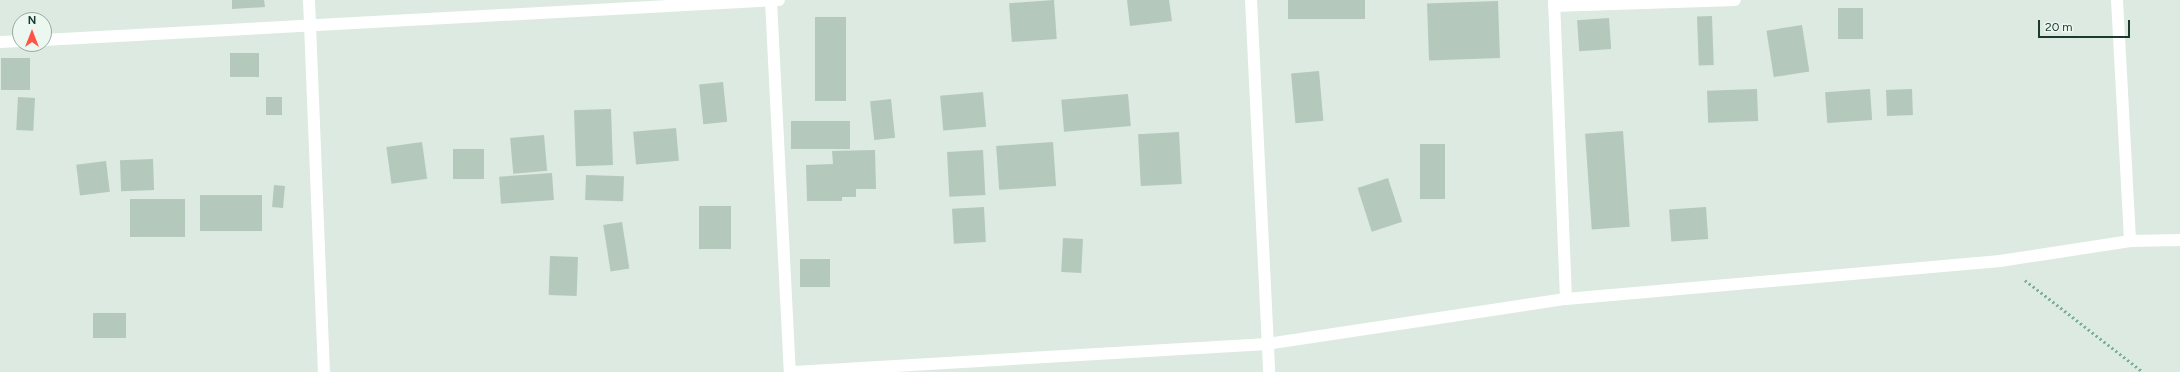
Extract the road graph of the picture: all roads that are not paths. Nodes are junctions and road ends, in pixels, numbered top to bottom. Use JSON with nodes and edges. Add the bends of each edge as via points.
{"nodes":[{"id":1,"x":309,"y":0,"type":"edge"},
{"id":2,"x":771,"y":0,"type":"edge"},
{"id":3,"x":779,"y":0,"type":"edge"},
{"id":4,"x":1251,"y":0,"type":"edge"},
{"id":5,"x":1735,"y":0,"type":"edge"},
{"id":6,"x":2117,"y":0,"type":"edge"},
{"id":7,"x":1554,"y":3,"type":"edge"},
{"id":8,"x":644,"y":4,"type":"edge"},
{"id":9,"x":310,"y":28,"type":"junction"},
{"id":10,"x":52,"y":40,"type":"edge"},
{"id":11,"x":12,"y":41,"type":"edge"},
{"id":12,"x":0,"y":42,"type":"edge"},
{"id":13,"x":2180,"y":240,"type":"edge"},
{"id":14,"x":2130,"y":241,"type":"junction"},
{"id":15,"x":1566,"y":299,"type":"junction"},
{"id":16,"x":1267,"y":344,"type":"junction"},
{"id":17,"x":924,"y":368,"type":"edge"},
{"id":18,"x":324,"y":372,"type":"edge"},
{"id":19,"x":790,"y":372,"type":"edge"},
{"id":20,"x":794,"y":372,"type":"edge"},
{"id":21,"x":1269,"y":372,"type":"edge"}],
"edges":[{"from":1,"to":9,"type":"street"},
{"from":2,"to":3,"type":"street"},
{"from":2,"to":8,"type":"street"},
{"from":2,"to":19,"type":"street"},
{"from":4,"to":16,"type":"street"},
{"from":5,"to":7,"type":"street"},
{"from":6,"to":14,"type":"street"},
{"from":7,"to":15,"type":"street"},
{"from":8,"to":9,"type":"street"},
{"from":9,"to":10,"type":"street"},
{"from":9,"to":18,"type":"street"},
{"from":11,"to":12,"type":"street"},
{"from":13,"to":14,"type":"street"},
{"from":14,"to":15,"type":"street","via":[[2000,261]]},
{"from":15,"to":16,"type":"street"},
{"from":16,"to":17,"type":"street"},
{"from":16,"to":21,"type":"street"},
{"from":17,"to":20,"type":"street"}]}
